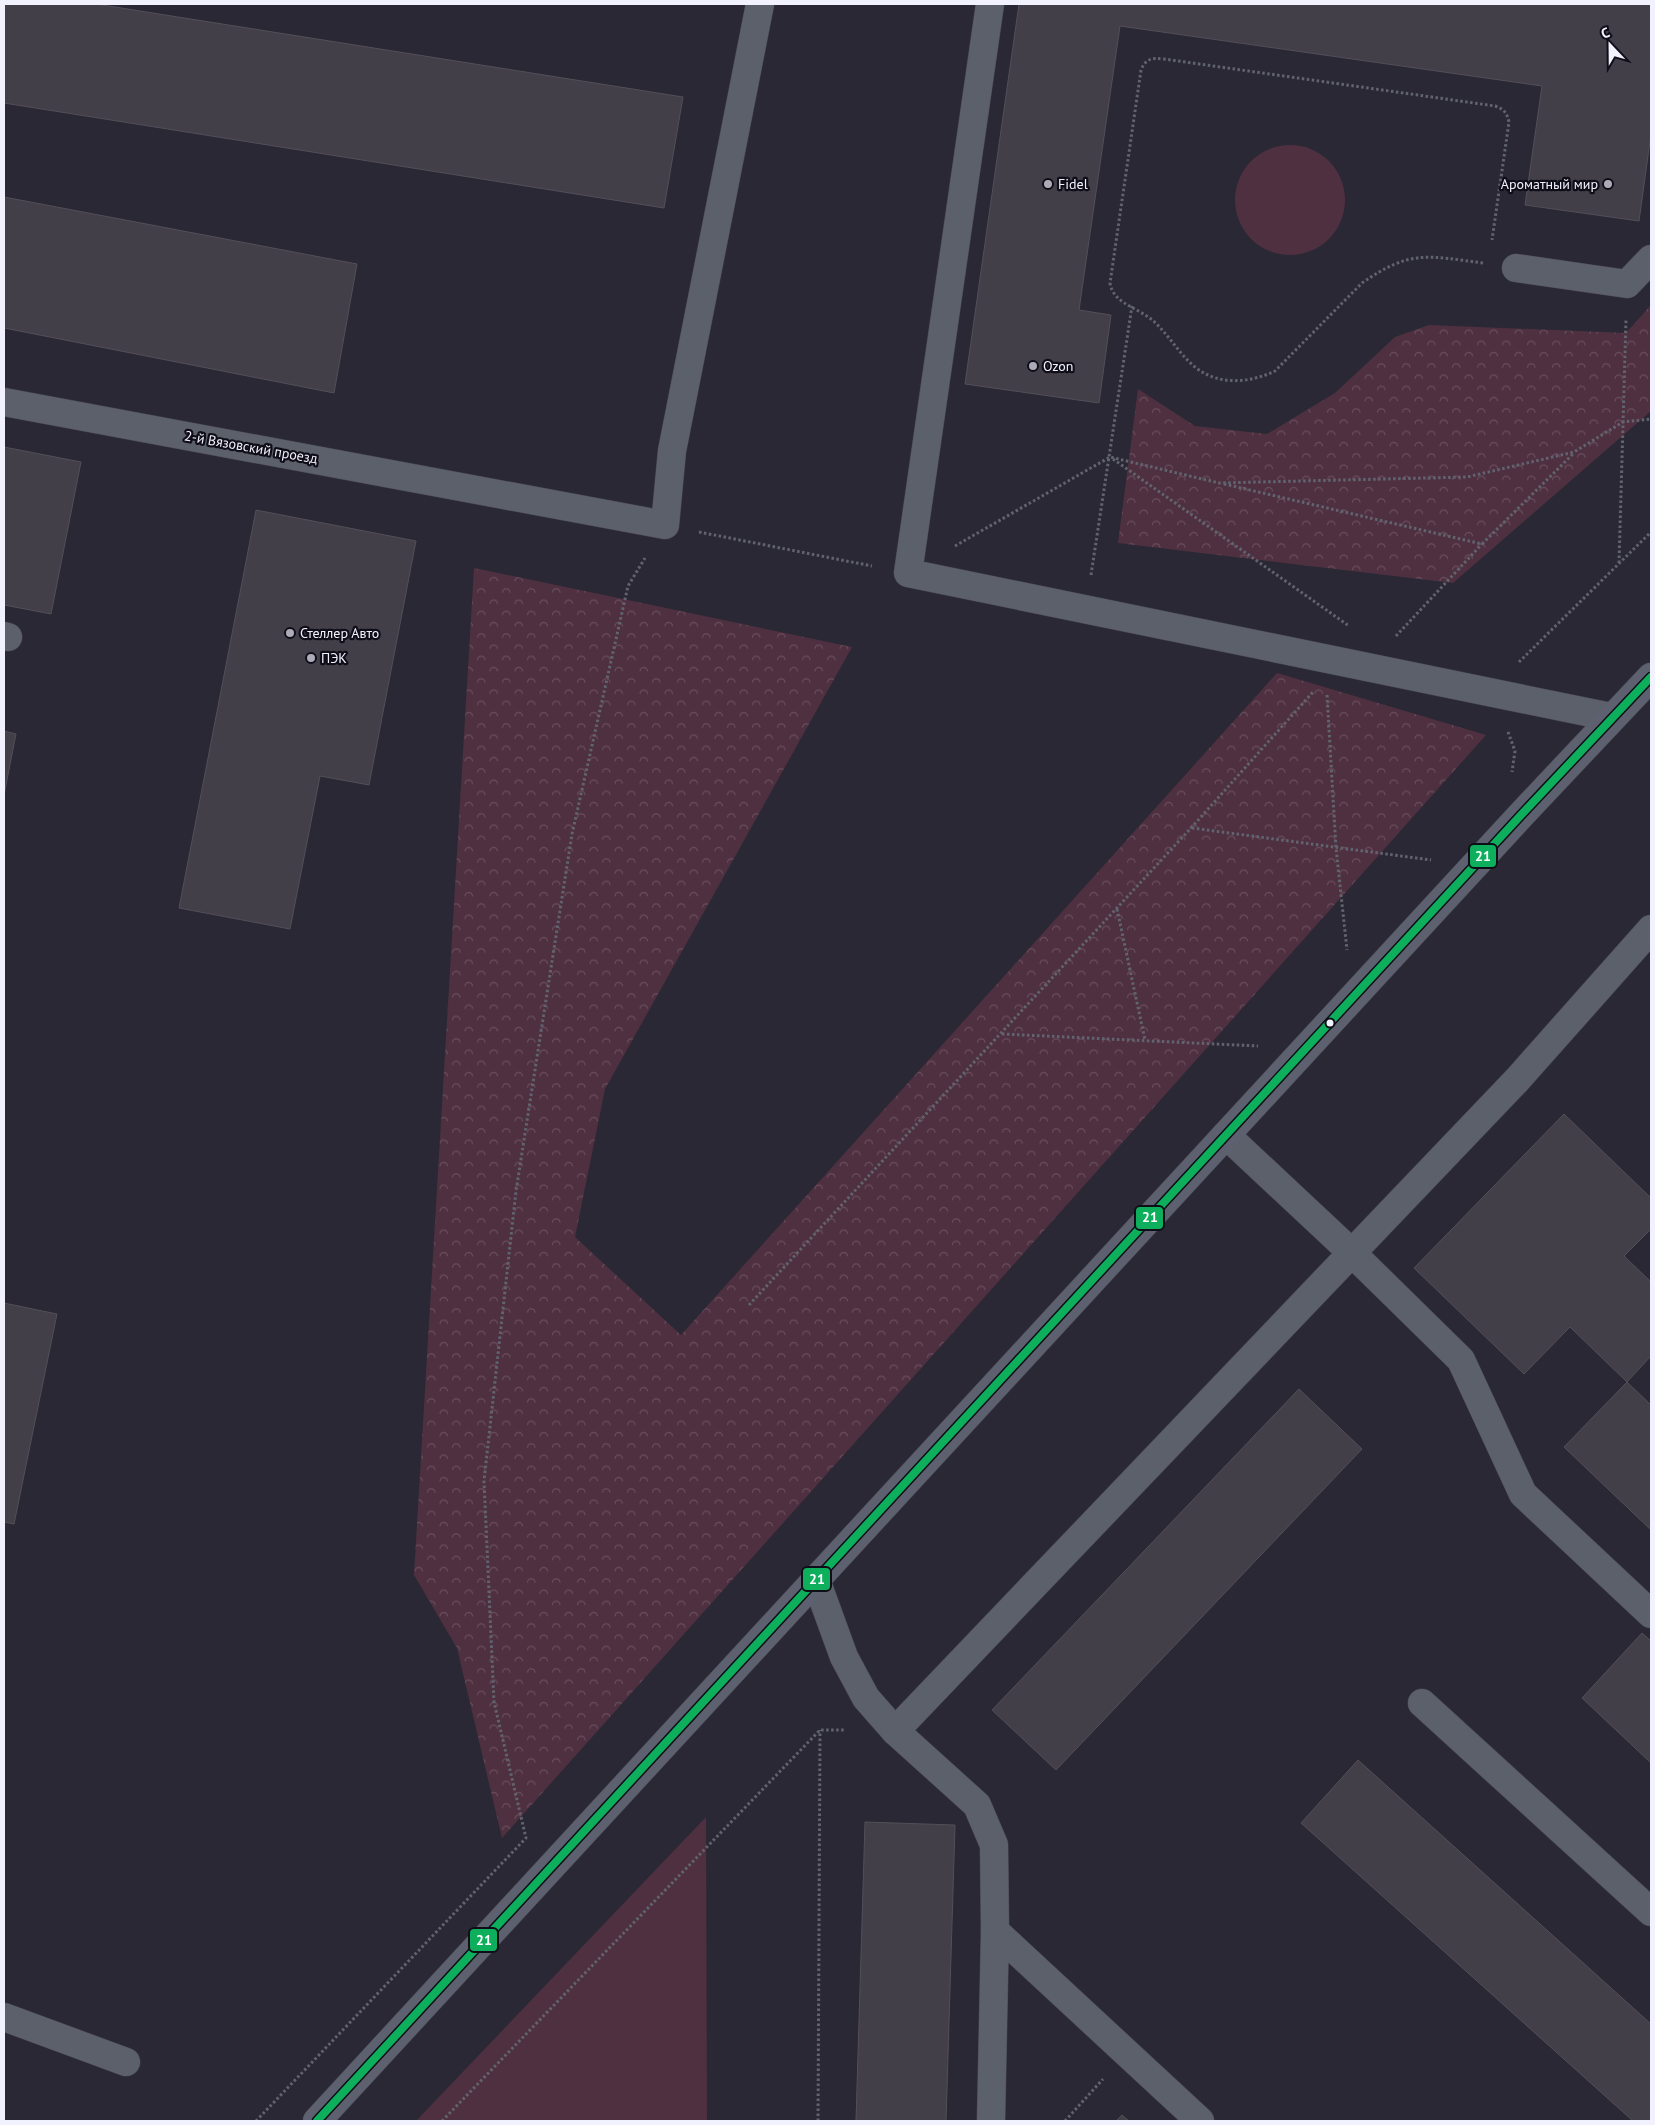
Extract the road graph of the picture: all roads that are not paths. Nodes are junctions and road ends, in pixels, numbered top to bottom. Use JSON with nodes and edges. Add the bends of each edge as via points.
{"nodes":[{"id":1,"x":760,"y":4,"type":"edge"},
{"id":2,"x":990,"y":4,"type":"edge"},
{"id":3,"x":1651,"y":259,"type":"edge"},
{"id":4,"x":1516,"y":268,"type":"road end"},
{"id":5,"x":4,"y":402,"type":"edge"},
{"id":6,"x":1651,"y":677,"type":"edge"},
{"id":7,"x":1612,"y":717,"type":"junction"},
{"id":8,"x":1651,"y":929,"type":"edge"},
{"id":9,"x":1226,"y":1135,"type":"junction"},
{"id":10,"x":1351,"y":1252,"type":"junction"},
{"id":11,"x":816,"y":1580,"type":"junction"},
{"id":12,"x":1651,"y":1614,"type":"edge"},
{"id":13,"x":1422,"y":1703,"type":"dead end"},
{"id":14,"x":895,"y":1731,"type":"junction"},
{"id":15,"x":1651,"y":1912,"type":"edge"},
{"id":16,"x":995,"y":1931,"type":"junction"},
{"id":17,"x":4,"y":2017,"type":"edge"},
{"id":18,"x":126,"y":2062,"type":"dead end"},
{"id":19,"x":317,"y":2121,"type":"edge"},
{"id":20,"x":991,"y":2121,"type":"edge"},
{"id":21,"x":1200,"y":2121,"type":"edge"}],
"edges":[{"from":1,"to":5,"type":"street","name":"2-й Вязовский проезд","via":[[672,451],[665,525]]},
{"from":2,"to":7,"type":"street","via":[[908,573]]},
{"from":3,"to":4,"type":"street","via":[[1627,284]]},
{"from":6,"to":7,"type":"main road"},
{"from":7,"to":9,"type":"main road"},
{"from":8,"to":10,"type":"street","via":[[1517,1080]]},
{"from":9,"to":10,"type":"street"},
{"from":9,"to":11,"type":"main road"},
{"from":10,"to":12,"type":"street","via":[[1461,1360],[1522,1494]]},
{"from":10,"to":14,"type":"street"},
{"from":11,"to":14,"type":"street","via":[[844,1657],[866,1698]]},
{"from":11,"to":19,"type":"main road"},
{"from":13,"to":15,"type":"street"},
{"from":14,"to":16,"type":"street","via":[[976,1805],[994,1845]]},
{"from":16,"to":20,"type":"street"},
{"from":16,"to":21,"type":"street"},
{"from":17,"to":18,"type":"street"}]}
